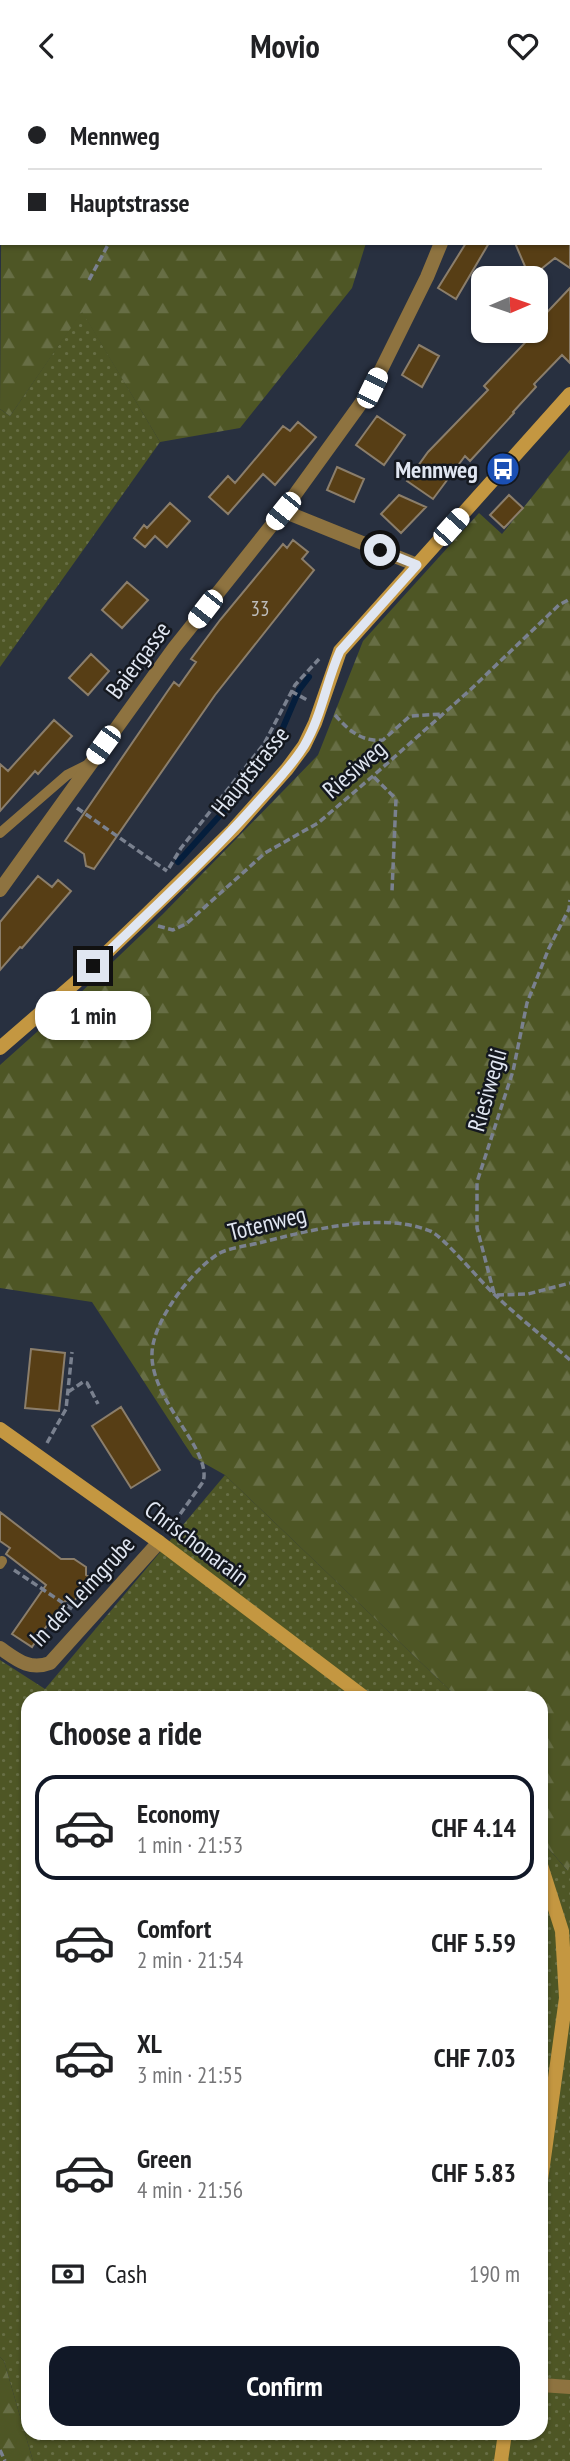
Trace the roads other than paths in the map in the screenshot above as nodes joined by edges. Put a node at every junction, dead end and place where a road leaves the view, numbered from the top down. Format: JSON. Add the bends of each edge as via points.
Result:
{"nodes":[{"id":1,"x":440,"y":245,"type":"edge"},
{"id":2,"x":570,"y":394,"type":"edge"},
{"id":3,"x":283,"y":511,"type":"junction"},
{"id":4,"x":417,"y":565,"type":"junction"},
{"id":5,"x":89,"y":764,"type":"junction"},
{"id":6,"x":0,"y":833,"type":"edge"},
{"id":7,"x":0,"y":890,"type":"edge"},
{"id":8,"x":0,"y":1048,"type":"edge"},
{"id":9,"x":0,"y":1429,"type":"edge"},
{"id":10,"x":159,"y":1542,"type":"junction"},
{"id":11,"x":0,"y":1648,"type":"edge"},
{"id":12,"x":356,"y":1691,"type":"edge"},
{"id":13,"x":548,"y":1887,"type":"edge"},
{"id":14,"x":548,"y":2129,"type":"edge"},
{"id":15,"x":548,"y":2385,"type":"edge"},
{"id":16,"x":570,"y":2387,"type":"edge"},
{"id":17,"x":504,"y":2440,"type":"edge"},
{"id":18,"x":501,"y":2461,"type":"edge"}],
"edges":[{"from":1,"to":3,"type":"street","name":"Baiergasse","via":[[372,388]]},
{"from":2,"to":4,"type":"street","name":"Hauptstrasse"},
{"from":3,"to":4,"type":"street"},
{"from":3,"to":5,"type":"street","name":"Baiergasse"},
{"from":4,"to":8,"type":"street","name":"Hauptstrasse","via":[[340,651],[323,705],[288,769],[145,916]]},
{"from":5,"to":6,"type":"lane","via":[[67,775]]},
{"from":5,"to":7,"type":"street","name":"Baiergasse"},
{"from":9,"to":10,"type":"street","name":"Chrischonarain"},
{"from":10,"to":11,"type":"street","name":"In der Leimgrube","via":[[50,1663],[24,1664]]},
{"from":10,"to":12,"type":"street","name":"Chrischonarain"},
{"from":13,"to":14,"type":"street","via":[[562,1931],[566,1998]]},
{"from":15,"to":16,"type":"street"},
{"from":17,"to":18,"type":"street"}]}
